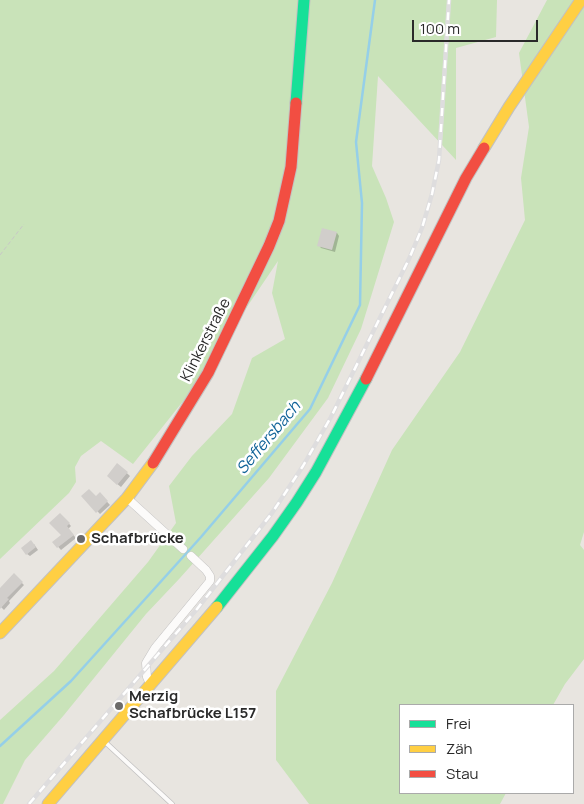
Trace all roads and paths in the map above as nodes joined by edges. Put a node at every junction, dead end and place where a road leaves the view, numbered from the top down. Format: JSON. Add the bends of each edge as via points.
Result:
{"nodes":[{"id":1,"x":304,"y":0,"type":"edge"},
{"id":2,"x":581,"y":0,"type":"edge"},
{"id":3,"x":24,"y":224,"type":"dead end"},
{"id":4,"x":0,"y":255,"type":"edge"},
{"id":5,"x":127,"y":498,"type":"junction"},
{"id":6,"x":183,"y":549,"type":"dead end"},
{"id":7,"x":191,"y":556,"type":"dead end"},
{"id":8,"x":0,"y":633,"type":"edge"},
{"id":9,"x":150,"y":684,"type":"junction"},
{"id":10,"x":103,"y":740,"type":"junction"},
{"id":11,"x":48,"y":804,"type":"edge"},
{"id":12,"x":172,"y":804,"type":"edge"}],
"edges":[{"from":1,"to":5,"type":"main road","name":"Klinkerstraße","via":[[291,167],[279,221],[208,373],[156,459]]},
{"from":2,"to":9,"type":"main road","via":[[466,178],[350,410],[302,494],[251,565]]},
{"from":3,"to":4,"type":"path"},
{"from":5,"to":6,"type":"street"},
{"from":5,"to":8,"type":"main road","name":"Klinkerstraße"},
{"from":7,"to":9,"type":"street","via":[[206,570],[210,581],[146,663]]},
{"from":9,"to":10,"type":"main road"},
{"from":10,"to":11,"type":"main road"},
{"from":10,"to":12,"type":"lane"}]}
